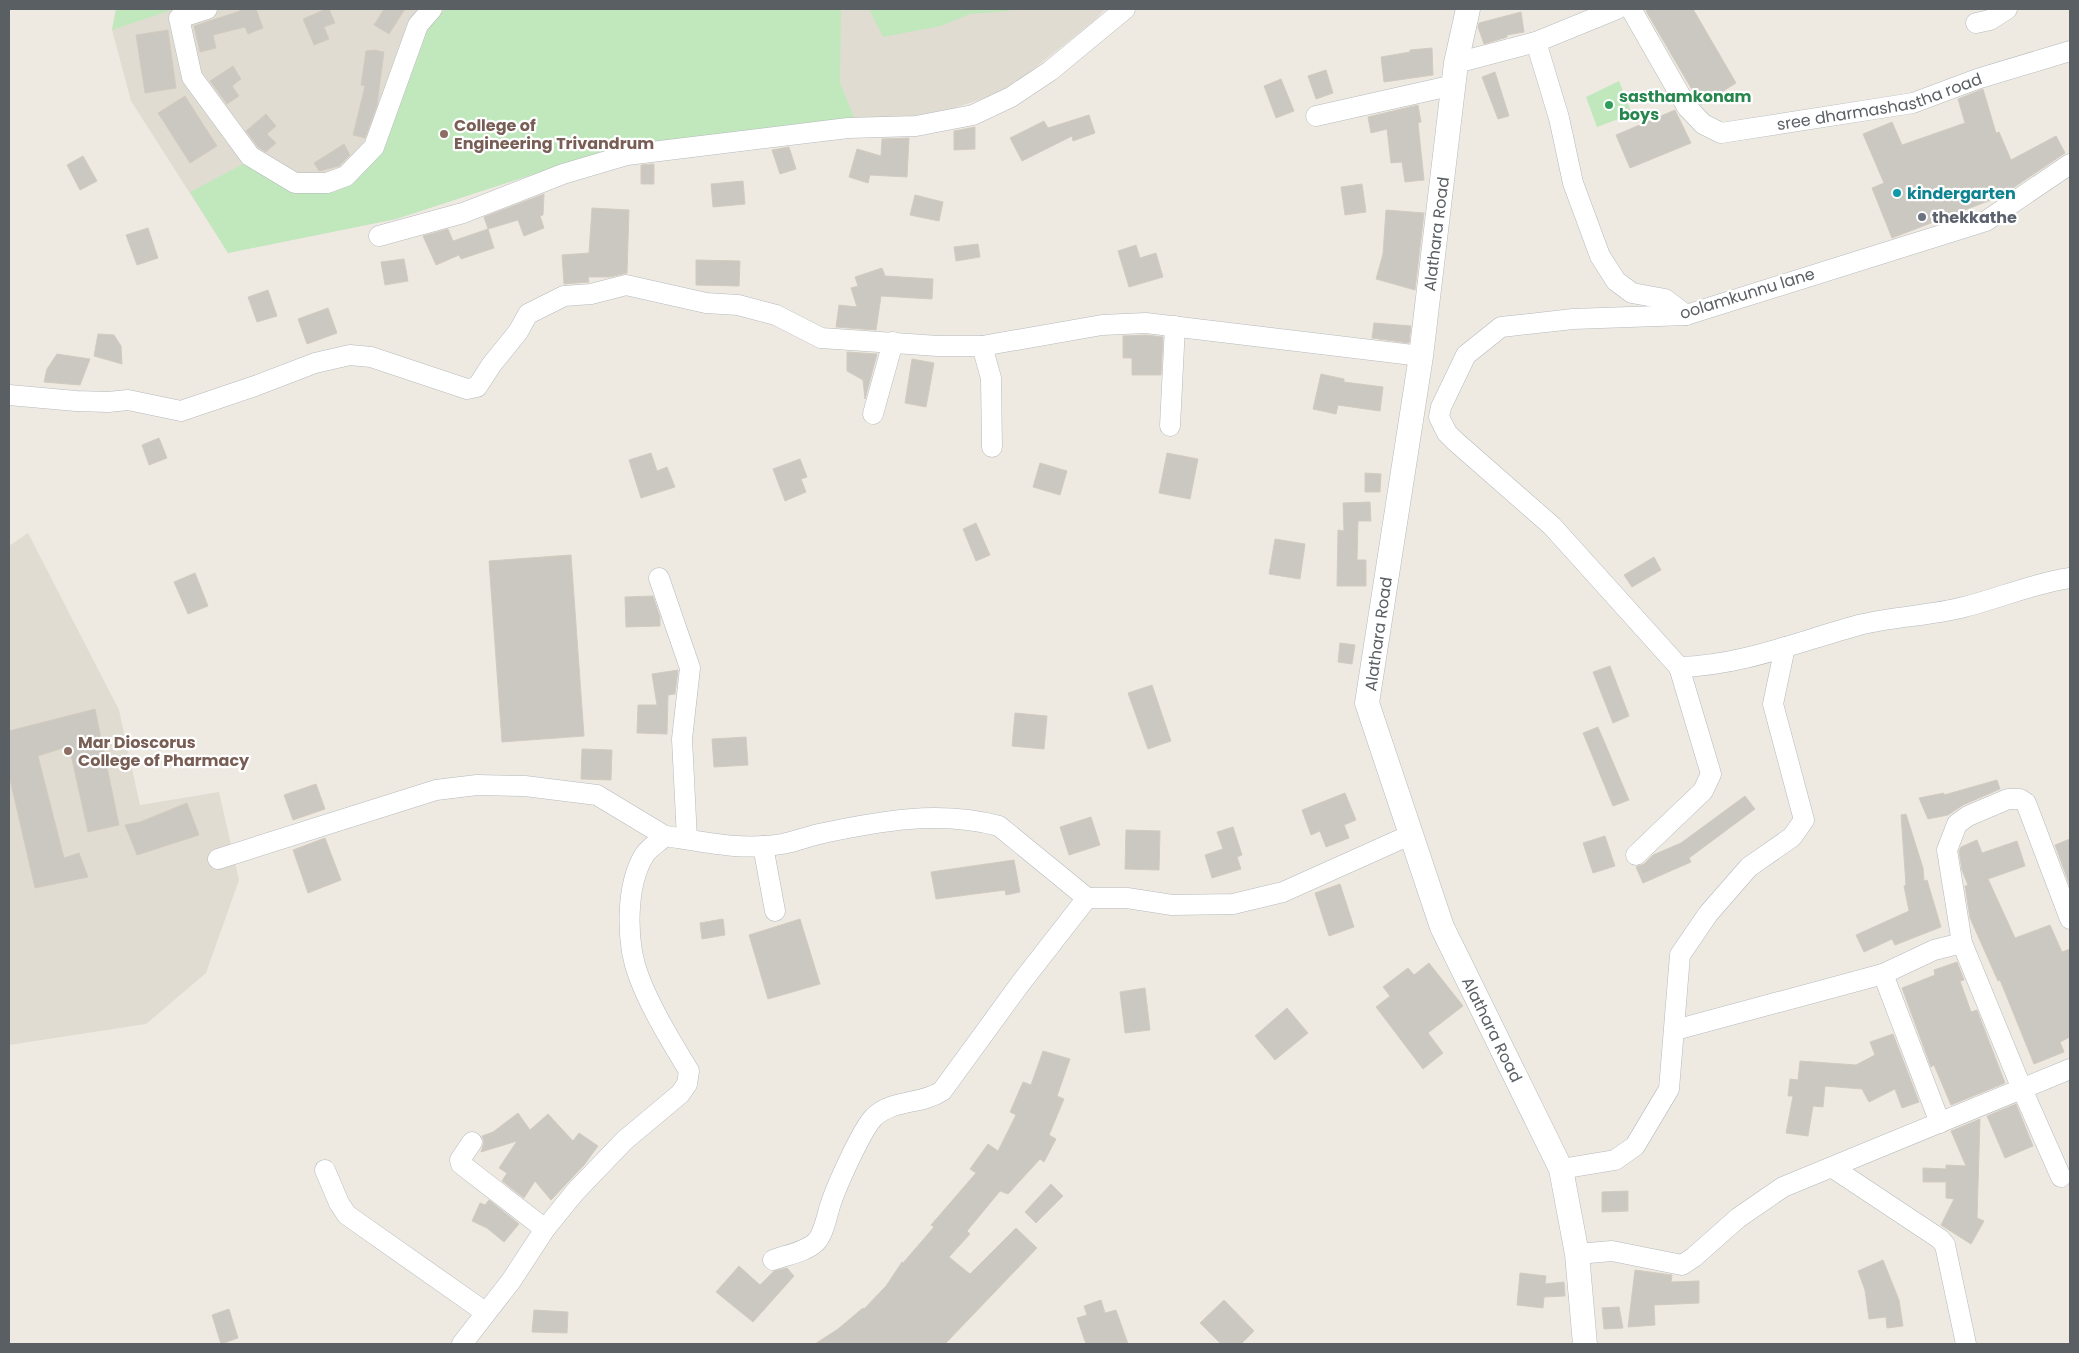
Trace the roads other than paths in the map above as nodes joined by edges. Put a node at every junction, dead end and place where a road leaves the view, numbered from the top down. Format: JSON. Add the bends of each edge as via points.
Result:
{"nodes":[{"id":1,"x":207,"y":9,"type":"edge"},
{"id":2,"x":432,"y":9,"type":"edge"},
{"id":3,"x":1126,"y":9,"type":"edge"},
{"id":4,"x":1468,"y":9,"type":"edge"},
{"id":5,"x":1617,"y":9,"type":"edge"},
{"id":6,"x":1631,"y":9,"type":"edge"},
{"id":7,"x":2007,"y":9,"type":"edge"},
{"id":8,"x":1976,"y":23,"type":"dead end"},
{"id":9,"x":1536,"y":42,"type":"junction"},
{"id":10,"x":2070,"y":52,"type":"edge"},
{"id":11,"x":1455,"y":74,"type":"junction"},
{"id":12,"x":1316,"y":116,"type":"dead end"},
{"id":13,"x":2070,"y":164,"type":"edge"},
{"id":14,"x":379,"y":236,"type":"dead end"},
{"id":15,"x":1686,"y":314,"type":"junction"},
{"id":16,"x":1175,"y":326,"type":"junction"},
{"id":17,"x":893,"y":342,"type":"junction"},
{"id":18,"x":982,"y":346,"type":"junction"},
{"id":19,"x":1421,"y":356,"type":"junction"},
{"id":20,"x":9,"y":395,"type":"edge"},
{"id":21,"x":873,"y":414,"type":"dead end"},
{"id":22,"x":1170,"y":426,"type":"dead end"},
{"id":23,"x":992,"y":446,"type":"dead end"},
{"id":24,"x":659,"y":578,"type":"dead end"},
{"id":25,"x":2070,"y":578,"type":"edge"},
{"id":26,"x":1785,"y":647,"type":"junction"},
{"id":27,"x":1679,"y":667,"type":"junction"},
{"id":28,"x":1410,"y":835,"type":"junction"},
{"id":29,"x":665,"y":836,"type":"junction"},
{"id":30,"x":687,"y":839,"type":"junction"},
{"id":31,"x":763,"y":846,"type":"junction"},
{"id":32,"x":1636,"y":855,"type":"dead end"},
{"id":33,"x":218,"y":859,"type":"dead end"},
{"id":34,"x":1087,"y":898,"type":"junction"},
{"id":35,"x":775,"y":911,"type":"dead end"},
{"id":36,"x":2070,"y":919,"type":"edge"},
{"id":37,"x":1962,"y":943,"type":"junction"},
{"id":38,"x":1883,"y":974,"type":"junction"},
{"id":39,"x":1675,"y":1030,"type":"junction"},
{"id":40,"x":2070,"y":1069,"type":"edge"},
{"id":41,"x":2022,"y":1089,"type":"junction"},
{"id":42,"x":1940,"y":1123,"type":"junction"},
{"id":43,"x":472,"y":1142,"type":"dead end"},
{"id":44,"x":1833,"y":1168,"type":"junction"},
{"id":45,"x":1561,"y":1169,"type":"junction"},
{"id":46,"x":325,"y":1170,"type":"dead end"},
{"id":47,"x":2062,"y":1177,"type":"dead end"},
{"id":48,"x":545,"y":1229,"type":"junction"},
{"id":49,"x":1577,"y":1254,"type":"junction"},
{"id":50,"x":774,"y":1260,"type":"dead end"},
{"id":51,"x":485,"y":1312,"type":"junction"},
{"id":52,"x":462,"y":1344,"type":"edge"},
{"id":53,"x":1585,"y":1344,"type":"edge"},
{"id":54,"x":1966,"y":1344,"type":"edge"}],
"edges":[{"from":1,"to":2,"type":"street","via":[[179,18],[192,77],[250,156],[295,182],[327,183],[346,176],[374,147],[418,25]]},
{"from":3,"to":14,"type":"street","via":[[1050,71],[1011,97],[973,115],[916,126],[848,128],[627,155],[563,174],[462,213]]},
{"from":4,"to":11,"type":"street","name":"Alathara Road"},
{"from":5,"to":9,"type":"street"},
{"from":6,"to":10,"type":"street","name":"sree dharmashastha road","via":[[1686,107],[1703,124],[1721,133],[1914,103],[1977,79]]},
{"from":7,"to":8,"type":"street","via":[[1990,20]]},
{"from":9,"to":11,"type":"street"},
{"from":9,"to":15,"type":"street","via":[[1559,118],[1573,184],[1600,256],[1616,281],[1632,293],[1666,299]]},
{"from":11,"to":12,"type":"street"},
{"from":11,"to":19,"type":"street","name":"Alathara Road"},
{"from":13,"to":15,"type":"street","name":"oolamkunnu lane","via":[[1986,221]]},
{"from":15,"to":27,"type":"street","name":"oolamkunnu lane","via":[[1573,319],[1501,327],[1466,356],[1441,407],[1440,417],[1447,433],[1552,526]]},
{"from":16,"to":18,"type":"street","via":[[1146,323],[1102,325]]},
{"from":16,"to":19,"type":"street"},
{"from":16,"to":22,"type":"street"},
{"from":17,"to":18,"type":"street"},
{"from":17,"to":20,"type":"street","via":[[821,338],[776,315],[738,305],[706,303],[626,286],[564,296],[528,314],[477,387],[467,389],[371,357],[350,355],[315,363],[181,410],[128,400],[76,401]]},
{"from":17,"to":21,"type":"street"},
{"from":18,"to":23,"type":"street","via":[[991,378]]},
{"from":19,"to":28,"type":"street","name":"Alathara Road","via":[[1367,703]]},
{"from":24,"to":30,"type":"street","via":[[690,668],[682,739]]},
{"from":25,"to":26,"type":"street","via":[[1962,608],[1861,625]]},
{"from":26,"to":27,"type":"street","via":[[1706,667]]},
{"from":26,"to":39,"type":"street","via":[[1773,704],[1804,820],[1792,837],[1749,867],[1708,914],[1680,955]]},
{"from":27,"to":32,"type":"street","via":[[1711,774],[1703,791]]},
{"from":28,"to":34,"type":"street","via":[[1283,892],[1233,904],[1172,905],[1128,898]]},
{"from":28,"to":45,"type":"street","name":"Alathara Road","via":[[1442,927]]},
{"from":29,"to":30,"type":"street"},
{"from":29,"to":33,"type":"street","via":[[597,795],[525,786],[477,785],[436,790]]},
{"from":29,"to":48,"type":"street","via":[[646,854],[636,874],[630,902],[630,933],[638,976],[688,1071],[687,1084],[680,1094],[625,1140]]},
{"from":30,"to":31,"type":"street","via":[[739,847]]},
{"from":31,"to":34,"type":"street","via":[[896,819],[947,817],[983,822],[1000,826]]},
{"from":31,"to":35,"type":"street"},
{"from":34,"to":50,"type":"street","via":[[942,1091],[925,1100],[904,1102],[885,1109],[869,1124],[832,1199],[817,1242]]},
{"from":36,"to":37,"type":"street","via":[[2026,803],[2020,799],[2008,800],[1968,816],[1957,824],[1949,839],[1947,850]]},
{"from":37,"to":38,"type":"street","via":[[1934,950]]},
{"from":37,"to":41,"type":"street"},
{"from":38,"to":39,"type":"street"},
{"from":38,"to":42,"type":"street"},
{"from":39,"to":45,"type":"street","via":[[1669,1089],[1635,1146],[1616,1160]]},
{"from":40,"to":41,"type":"street"},
{"from":41,"to":42,"type":"street"},
{"from":41,"to":47,"type":"street"},
{"from":42,"to":44,"type":"street"},
{"from":43,"to":48,"type":"street","via":[[460,1160],[461,1164]]},
{"from":44,"to":49,"type":"street","via":[[1783,1187],[1738,1218],[1682,1264],[1612,1251]]},
{"from":44,"to":54,"type":"street","via":[[1945,1245]]},
{"from":45,"to":49,"type":"street","name":"Alathara Road"},
{"from":46,"to":51,"type":"street","via":[[347,1215]]},
{"from":48,"to":51,"type":"street","via":[[511,1281]]},
{"from":49,"to":53,"type":"street","name":"Alathara Road"},
{"from":51,"to":52,"type":"street"}]}
